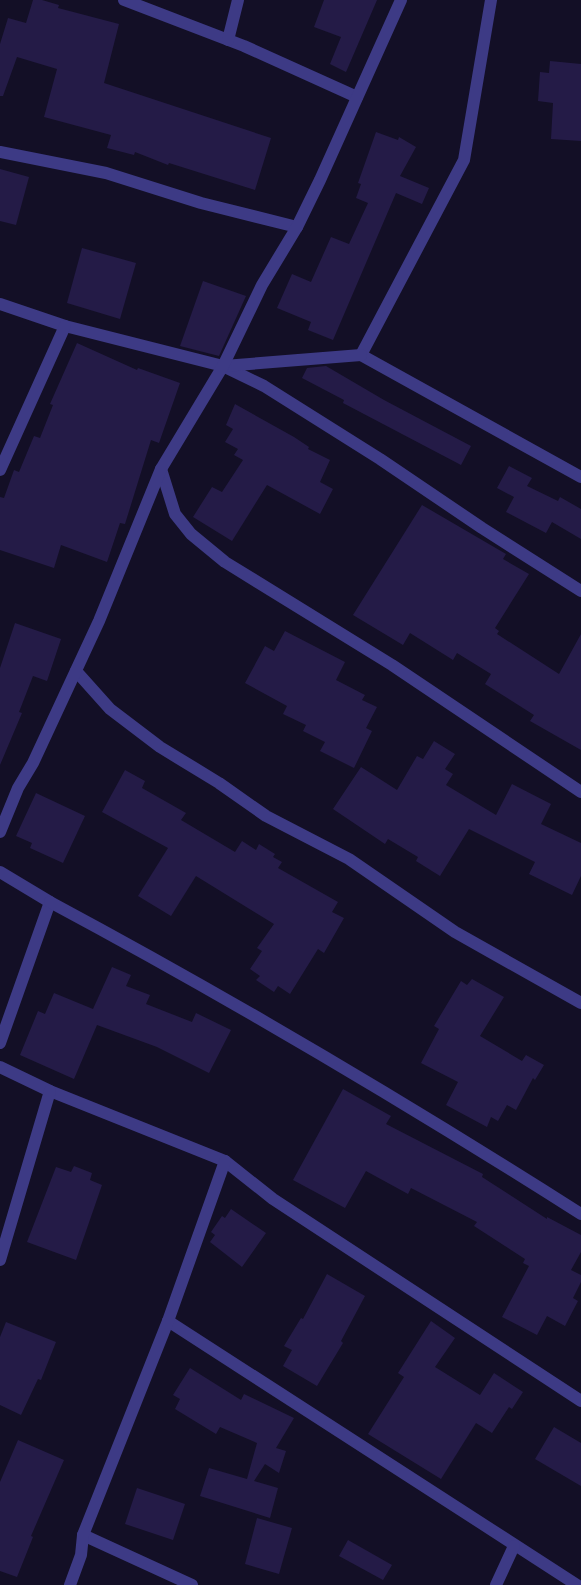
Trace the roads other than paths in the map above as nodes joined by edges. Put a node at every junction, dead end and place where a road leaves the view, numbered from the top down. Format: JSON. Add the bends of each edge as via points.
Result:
{"nodes":[{"id":1,"x":124,"y":0,"type":"edge"},
{"id":2,"x":238,"y":0,"type":"edge"},
{"id":3,"x":401,"y":0,"type":"edge"},
{"id":4,"x":491,"y":0,"type":"edge"},
{"id":5,"x":228,"y":40,"type":"junction"},
{"id":6,"x":357,"y":97,"type":"junction"},
{"id":7,"x":0,"y":152,"type":"edge"},
{"id":8,"x":297,"y":227,"type":"junction"},
{"id":9,"x":0,"y":304,"type":"edge"},
{"id":10,"x":65,"y":326,"type":"junction"},
{"id":11,"x":361,"y":355,"type":"junction"},
{"id":12,"x":223,"y":366,"type":"junction"},
{"id":13,"x":161,"y":469,"type":"junction"},
{"id":14,"x":0,"y":470,"type":"edge"},
{"id":15,"x":581,"y":477,"type":"edge"},
{"id":16,"x":581,"y":591,"type":"edge"},
{"id":17,"x":76,"y":671,"type":"junction"},
{"id":18,"x":581,"y":792,"type":"edge"},
{"id":19,"x":0,"y":832,"type":"edge"},
{"id":20,"x":0,"y":872,"type":"edge"},
{"id":21,"x":50,"y":902,"type":"junction"},
{"id":22,"x":581,"y":1003,"type":"edge"},
{"id":23,"x":0,"y":1043,"type":"edge"},
{"id":24,"x":0,"y":1067,"type":"edge"},
{"id":25,"x":50,"y":1091,"type":"junction"},
{"id":26,"x":225,"y":1161,"type":"junction"},
{"id":27,"x":581,"y":1214,"type":"edge"},
{"id":28,"x":0,"y":1260,"type":"edge"},
{"id":29,"x":168,"y":1321,"type":"junction"},
{"id":30,"x":581,"y":1401,"type":"edge"},
{"id":31,"x":83,"y":1535,"type":"junction"},
{"id":32,"x":514,"y":1546,"type":"junction"},
{"id":33,"x":70,"y":1585,"type":"edge"},
{"id":34,"x":192,"y":1585,"type":"edge"},
{"id":35,"x":496,"y":1585,"type":"edge"},
{"id":36,"x":577,"y":1585,"type":"edge"}],
"edges":[{"from":1,"to":5,"type":"street"},
{"from":2,"to":5,"type":"street"},
{"from":3,"to":6,"type":"street"},
{"from":4,"to":11,"type":"street","via":[[464,160]]},
{"from":5,"to":6,"type":"street"},
{"from":6,"to":8,"type":"street"},
{"from":7,"to":8,"type":"street","via":[[106,173]]},
{"from":8,"to":12,"type":"street","via":[[262,285]]},
{"from":9,"to":10,"type":"street"},
{"from":10,"to":12,"type":"street"},
{"from":10,"to":14,"type":"street"},
{"from":11,"to":12,"type":"street"},
{"from":11,"to":15,"type":"street"},
{"from":12,"to":13,"type":"street"},
{"from":12,"to":16,"type":"street","via":[[264,386]]},
{"from":13,"to":17,"type":"street"},
{"from":13,"to":18,"type":"street","via":[[175,514],[191,534],[225,562],[392,666]]},
{"from":17,"to":19,"type":"street","via":[[18,788]]},
{"from":17,"to":22,"type":"street","via":[[110,709],[160,747],[266,816],[349,859],[456,932]]},
{"from":20,"to":21,"type":"street"},
{"from":21,"to":23,"type":"street"},
{"from":21,"to":27,"type":"street","via":[[175,969]]},
{"from":24,"to":25,"type":"street"},
{"from":25,"to":26,"type":"street"},
{"from":25,"to":28,"type":"street"},
{"from":26,"to":29,"type":"street"},
{"from":26,"to":30,"type":"street","via":[[273,1199]]},
{"from":29,"to":31,"type":"street"},
{"from":29,"to":32,"type":"street"},
{"from":31,"to":33,"type":"street","via":[[81,1555]]},
{"from":31,"to":34,"type":"street"},
{"from":32,"to":35,"type":"street"},
{"from":32,"to":36,"type":"street"}]}
